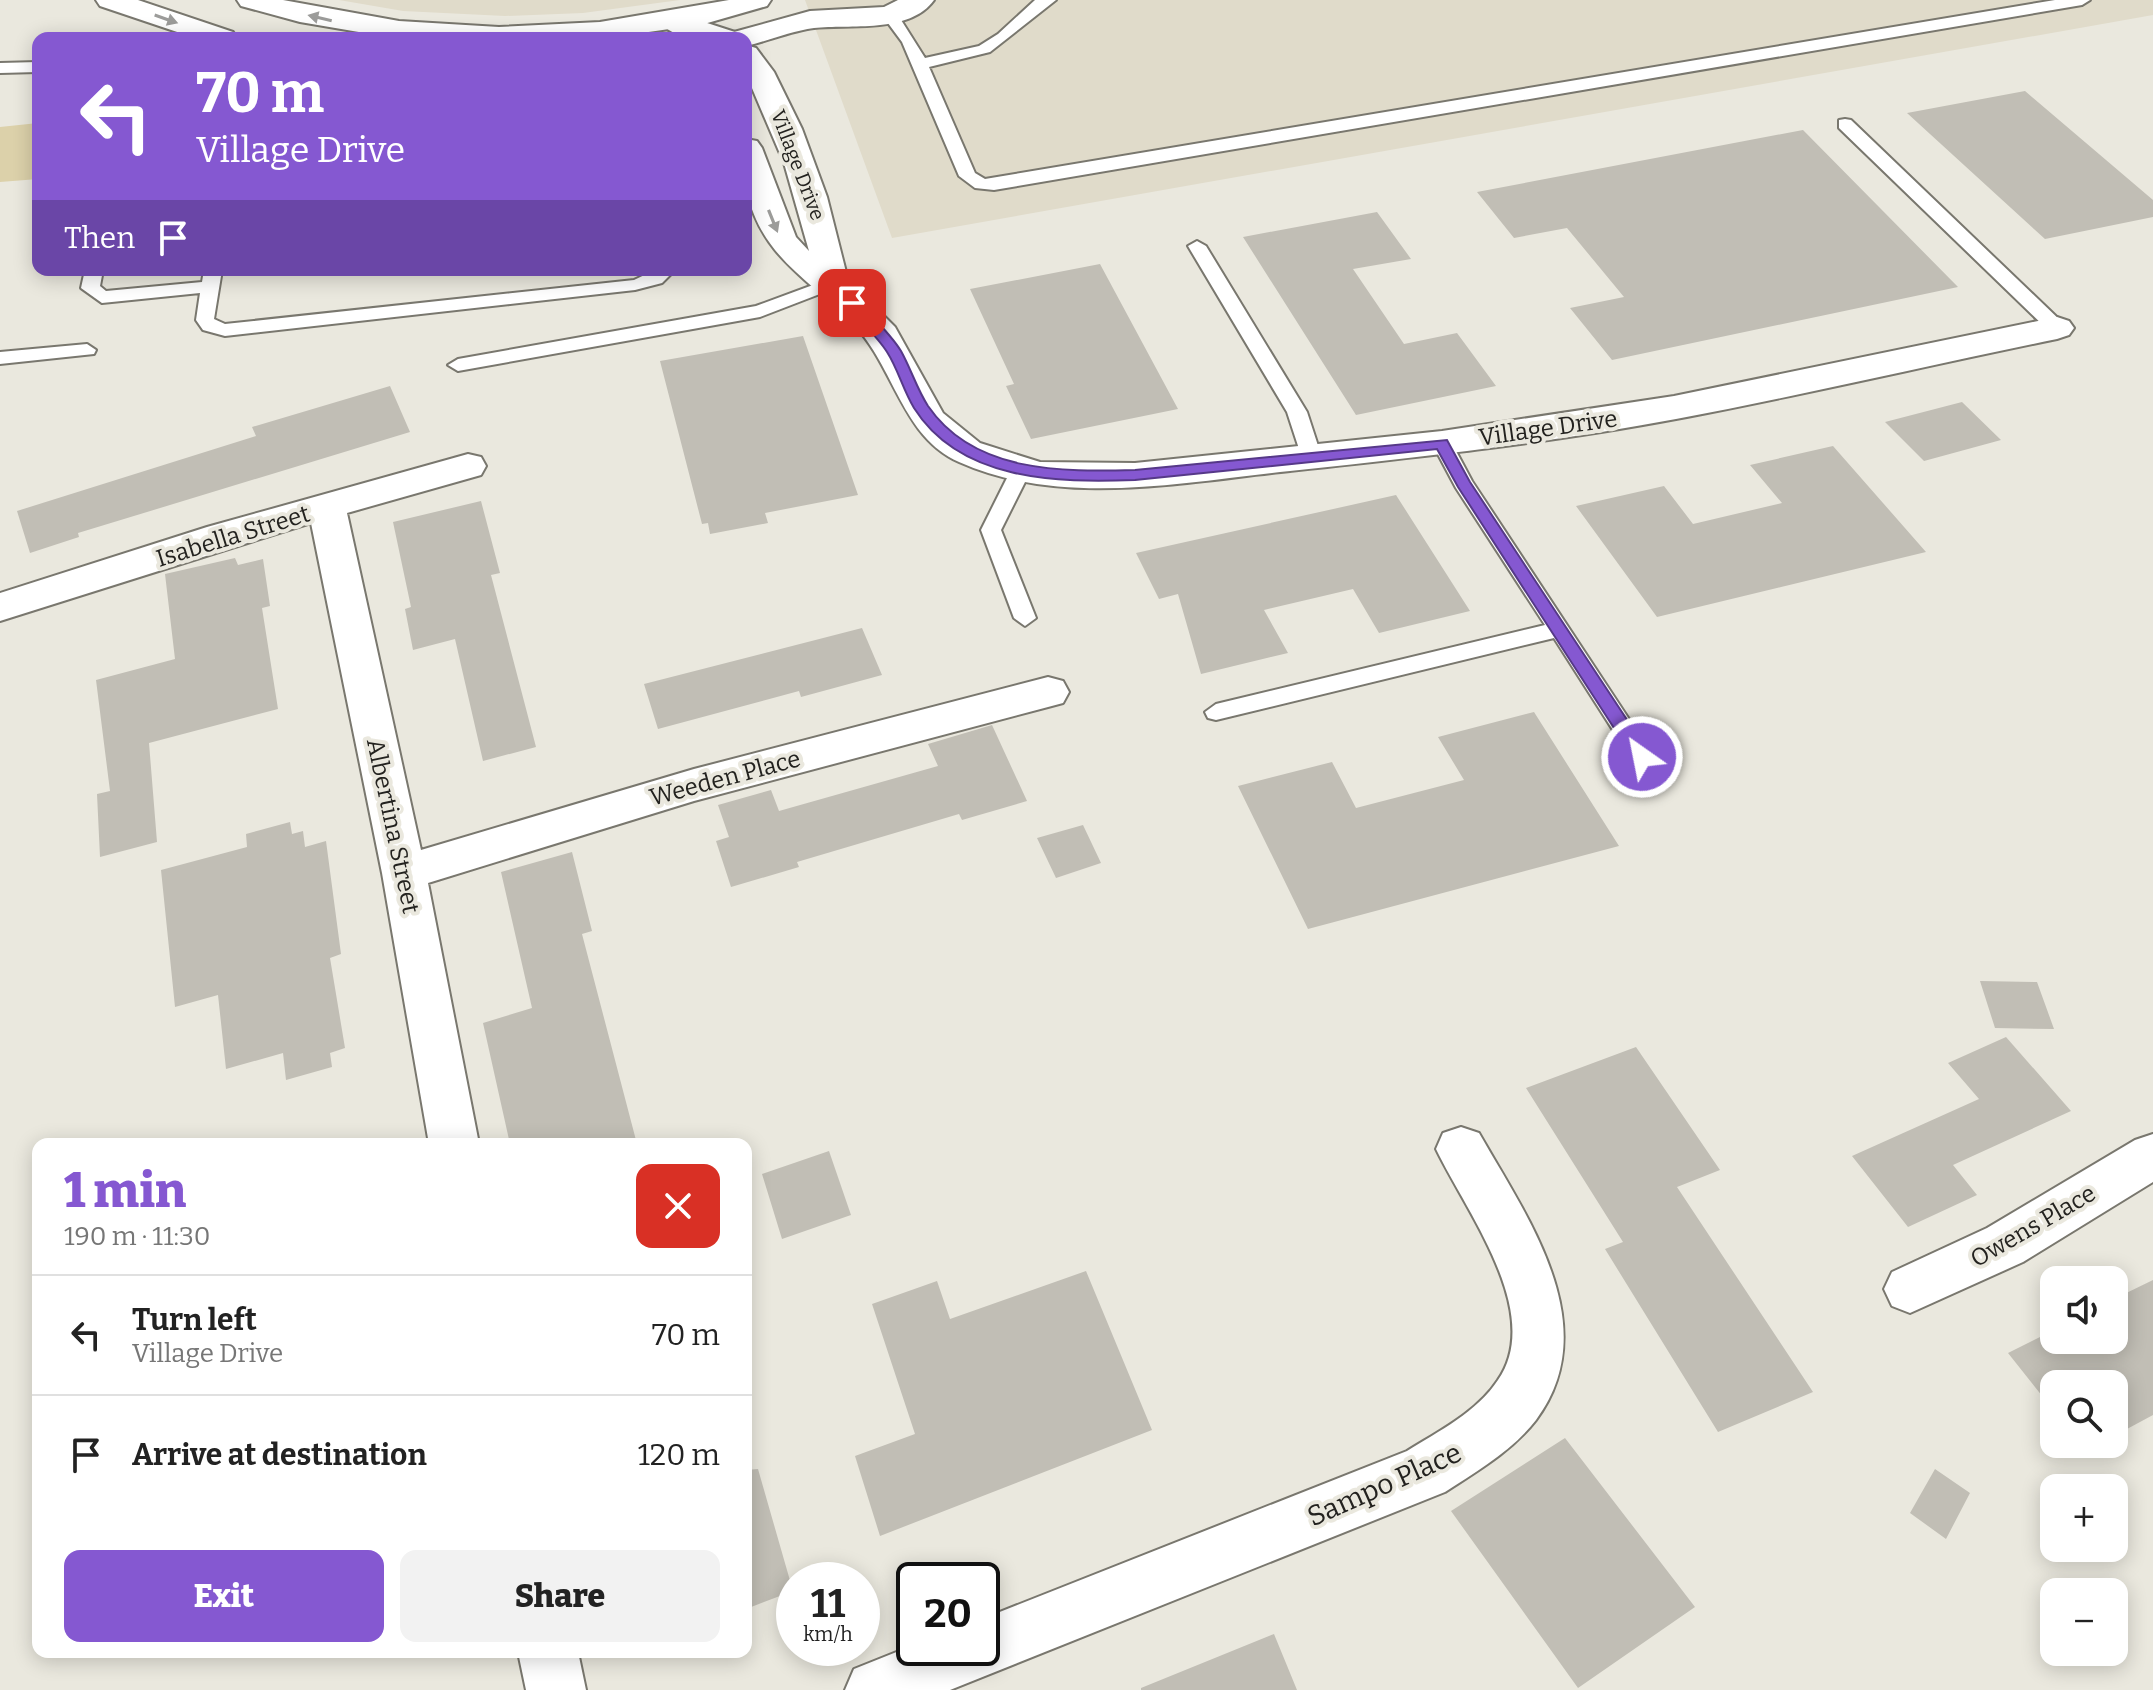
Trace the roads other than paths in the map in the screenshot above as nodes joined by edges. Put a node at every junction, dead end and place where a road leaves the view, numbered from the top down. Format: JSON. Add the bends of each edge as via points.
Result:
{"nodes":[{"id":1,"x":110,"y":0,"type":"edge"},
{"id":2,"x":251,"y":0,"type":"edge"},
{"id":3,"x":757,"y":0,"type":"edge"},
{"id":4,"x":799,"y":0,"type":"edge"},
{"id":5,"x":920,"y":0,"type":"edge"},
{"id":6,"x":1048,"y":0,"type":"edge"},
{"id":7,"x":2082,"y":0,"type":"edge"},
{"id":8,"x":890,"y":15,"type":"junction"},
{"id":9,"x":845,"y":19,"type":"junction"},
{"id":10,"x":673,"y":21,"type":"junction"},
{"id":11,"x":205,"y":32,"type":"edge"},
{"id":12,"x":412,"y":32,"type":"edge"},
{"id":13,"x":561,"y":32,"type":"edge"},
{"id":14,"x":707,"y":32,"type":"edge"},
{"id":15,"x":752,"y":35,"type":"edge"},
{"id":16,"x":752,"y":62,"type":"edge"},
{"id":17,"x":919,"y":64,"type":"junction"},
{"id":18,"x":32,"y":67,"type":"edge"},
{"id":19,"x":0,"y":68,"type":"edge"},
{"id":20,"x":1845,"y":124,"type":"dead end"},
{"id":21,"x":752,"y":164,"type":"edge"},
{"id":22,"x":1197,"y":246,"type":"dead end"},
{"id":23,"x":93,"y":276,"type":"edge"},
{"id":24,"x":659,"y":276,"type":"edge"},
{"id":25,"x":211,"y":278,"type":"edge"},
{"id":26,"x":832,"y":283,"type":"junction"},
{"id":27,"x":2057,"y":328,"type":"joint"},
{"id":28,"x":87,"y":350,"type":"dead end"},
{"id":29,"x":0,"y":358,"type":"edge"},
{"id":30,"x":458,"y":365,"type":"dead end"},
{"id":31,"x":1442,"y":443,"type":"junction"},
{"id":32,"x":1312,"y":458,"type":"junction"},
{"id":33,"x":468,"y":466,"type":"dead end"},
{"id":34,"x":1021,"y":470,"type":"junction"},
{"id":35,"x":327,"y":508,"type":"junction"},
{"id":36,"x":0,"y":607,"type":"edge"},
{"id":37,"x":1025,"y":618,"type":"dead end"},
{"id":38,"x":1559,"y":629,"type":"junction"},
{"id":39,"x":1048,"y":692,"type":"dead end"},
{"id":40,"x":1216,"y":712,"type":"dead end"},
{"id":41,"x":1642,"y":757,"type":"dead end"},
{"id":42,"x":404,"y":873,"type":"junction"},
{"id":43,"x":453,"y":1138,"type":"edge"},
{"id":44,"x":1461,"y":1149,"type":"dead end"},
{"id":45,"x":2153,"y":1156,"type":"edge"},
{"id":46,"x":1910,"y":1289,"type":"dead end"},
{"id":47,"x":1000,"y":1641,"type":"edge"},
{"id":48,"x":549,"y":1658,"type":"edge"},
{"id":49,"x":936,"y":1666,"type":"edge"},
{"id":50,"x":556,"y":1690,"type":"edge"},
{"id":51,"x":875,"y":1690,"type":"edge"}],
"edges":[{"from":1,"to":11,"type":"street","one_way":true},
{"from":12,"to":2,"type":"street","one_way":true,"via":[[322,19]]},
{"from":3,"to":10,"type":"street"},
{"from":4,"to":9,"type":"street","via":[[819,13]]},
{"from":5,"to":8,"type":"street"},
{"from":6,"to":17,"type":"lane","via":[[1031,8],[988,47]]},
{"from":7,"to":17,"type":"lane","via":[[994,185],[968,176]]},
{"from":8,"to":9,"type":"street"},
{"from":8,"to":17,"type":"lane","via":[[906,34]]},
{"from":9,"to":15,"type":"street","via":[[794,22]]},
{"from":10,"to":13,"type":"street","one_way":true},
{"from":10,"to":14,"type":"street"},
{"from":16,"to":26,"type":"street","name":"Village Drive","via":[[764,78],[820,221]]},
{"from":18,"to":19,"type":"lane"},
{"from":20,"to":27,"type":"lane"},
{"from":21,"to":26,"type":"street","name":"Village Drive","one_way":true,"via":[[781,240]]},
{"from":22,"to":32,"type":"lane","via":[[1297,412]]},
{"from":23,"to":25,"type":"lane","via":[[90,288],[102,297]]},
{"from":24,"to":25,"type":"lane","via":[[635,285],[225,330],[205,320]]},
{"from":26,"to":30,"type":"lane","via":[[736,317]]},
{"from":26,"to":34,"type":"street","name":"Village Drive","via":[[883,335],[940,432],[967,452]]},
{"from":27,"to":31,"type":"street","name":"Village Drive","via":[[1658,411]]},
{"from":28,"to":29,"type":"lane"},
{"from":31,"to":32,"type":"street","name":"Village Drive"},
{"from":31,"to":38,"type":"lane"},
{"from":32,"to":34,"type":"street","name":"Village Drive","via":[[1122,476]]},
{"from":33,"to":35,"type":"street","name":"Isabella Street"},
{"from":34,"to":37,"type":"lane","via":[[991,530]]},
{"from":35,"to":36,"type":"street","name":"Isabella Street"},
{"from":35,"to":42,"type":"street","name":"Albertina Street"},
{"from":38,"to":40,"type":"lane"},
{"from":38,"to":41,"type":"lane"},
{"from":39,"to":42,"type":"street","name":"Weeden Place","via":[[694,785]]},
{"from":42,"to":43,"type":"street","name":"Albertina Street"},
{"from":44,"to":47,"type":"street","name":"Sampo Place","via":[[1525,1263],[1542,1318],[1530,1375],[1497,1425],[1425,1472]]},
{"from":45,"to":46,"type":"street","name":"Owens Place","via":[[2005,1245]]},
{"from":48,"to":50,"type":"street"},
{"from":49,"to":51,"type":"street","name":"Sampo Place"}]}
